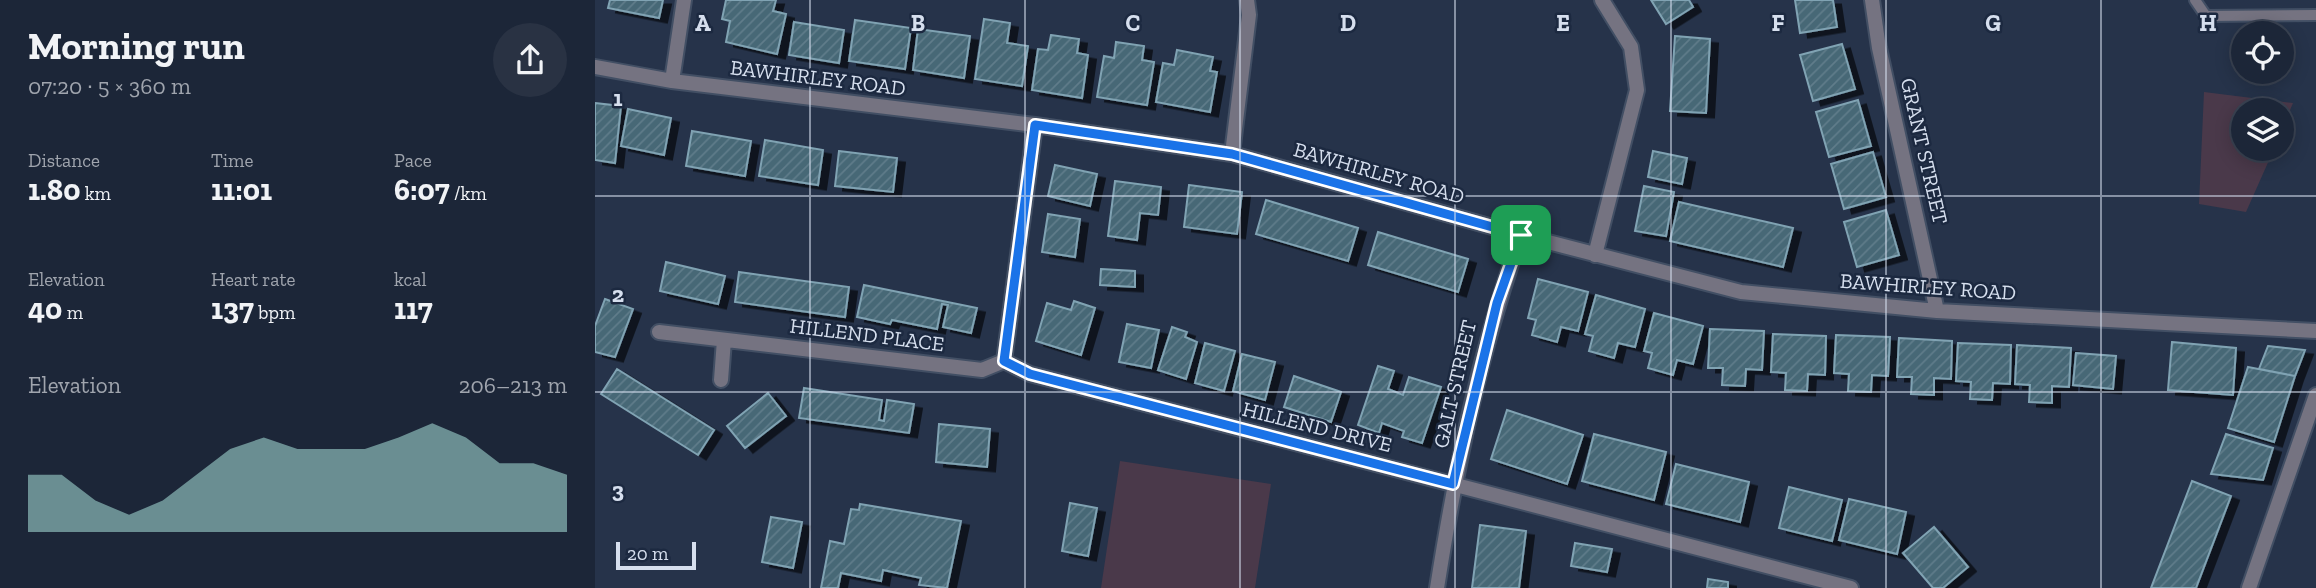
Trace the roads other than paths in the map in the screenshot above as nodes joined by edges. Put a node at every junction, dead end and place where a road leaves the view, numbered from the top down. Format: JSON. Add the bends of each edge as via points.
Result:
{"nodes":[{"id":1,"x":684,"y":0,"type":"edge"},
{"id":2,"x":1247,"y":0,"type":"edge"},
{"id":3,"x":1602,"y":0,"type":"edge"},
{"id":4,"x":1872,"y":0,"type":"edge"},
{"id":5,"x":2195,"y":0,"type":"edge"},
{"id":6,"x":2316,"y":15,"type":"edge"},
{"id":7,"x":595,"y":67,"type":"edge"},
{"id":8,"x":672,"y":81,"type":"junction"},
{"id":9,"x":1035,"y":125,"type":"junction"},
{"id":10,"x":1232,"y":154,"type":"junction"},
{"id":11,"x":1521,"y":235,"type":"junction"},
{"id":12,"x":1595,"y":255,"type":"junction"},
{"id":13,"x":1937,"y":311,"type":"junction"},
{"id":14,"x":2316,"y":331,"type":"edge"},
{"id":15,"x":659,"y":332,"type":"dead end"},
{"id":16,"x":724,"y":340,"type":"junction"},
{"id":17,"x":1004,"y":361,"type":"junction"},
{"id":18,"x":721,"y":380,"type":"dead end"},
{"id":19,"x":2316,"y":395,"type":"edge"},
{"id":20,"x":1453,"y":484,"type":"junction"},
{"id":21,"x":1437,"y":588,"type":"edge"},
{"id":22,"x":1851,"y":588,"type":"edge"},
{"id":23,"x":2249,"y":588,"type":"edge"}],
"edges":[{"from":1,"to":8,"type":"street"},
{"from":2,"to":10,"type":"street"},
{"from":3,"to":12,"type":"street","via":[[1631,47],[1637,90]]},
{"from":4,"to":13,"type":"street","name":"GRANT STREET"},
{"from":5,"to":6,"type":"lane","via":[[2206,16]]},
{"from":7,"to":8,"type":"street","name":"BAWHIRLEY ROAD"},
{"from":8,"to":9,"type":"street","name":"BAWHIRLEY ROAD"},
{"from":9,"to":10,"type":"street","name":"BAWHIRLEY ROAD"},
{"from":9,"to":17,"type":"street"},
{"from":10,"to":11,"type":"street","name":"BAWHIRLEY ROAD"},
{"from":11,"to":12,"type":"street","name":"BAWHIRLEY ROAD"},
{"from":11,"to":20,"type":"street","name":"GALT STREET","via":[[1497,303]]},
{"from":12,"to":13,"type":"street","name":"BAWHIRLEY ROAD","via":[[1741,292]]},
{"from":13,"to":14,"type":"street","name":"BAWHIRLEY ROAD"},
{"from":15,"to":16,"type":"street","name":"HILLEND PLACE"},
{"from":16,"to":17,"type":"street","name":"HILLEND PLACE","via":[[982,370]]},
{"from":16,"to":18,"type":"street"},
{"from":17,"to":20,"type":"street","name":"HILLEND DRIVE","via":[[1030,374]]},
{"from":19,"to":23,"type":"street"},
{"from":20,"to":21,"type":"street","name":"GALT STREET"},
{"from":20,"to":22,"type":"street","name":"HILLEND DRIVE"}]}
